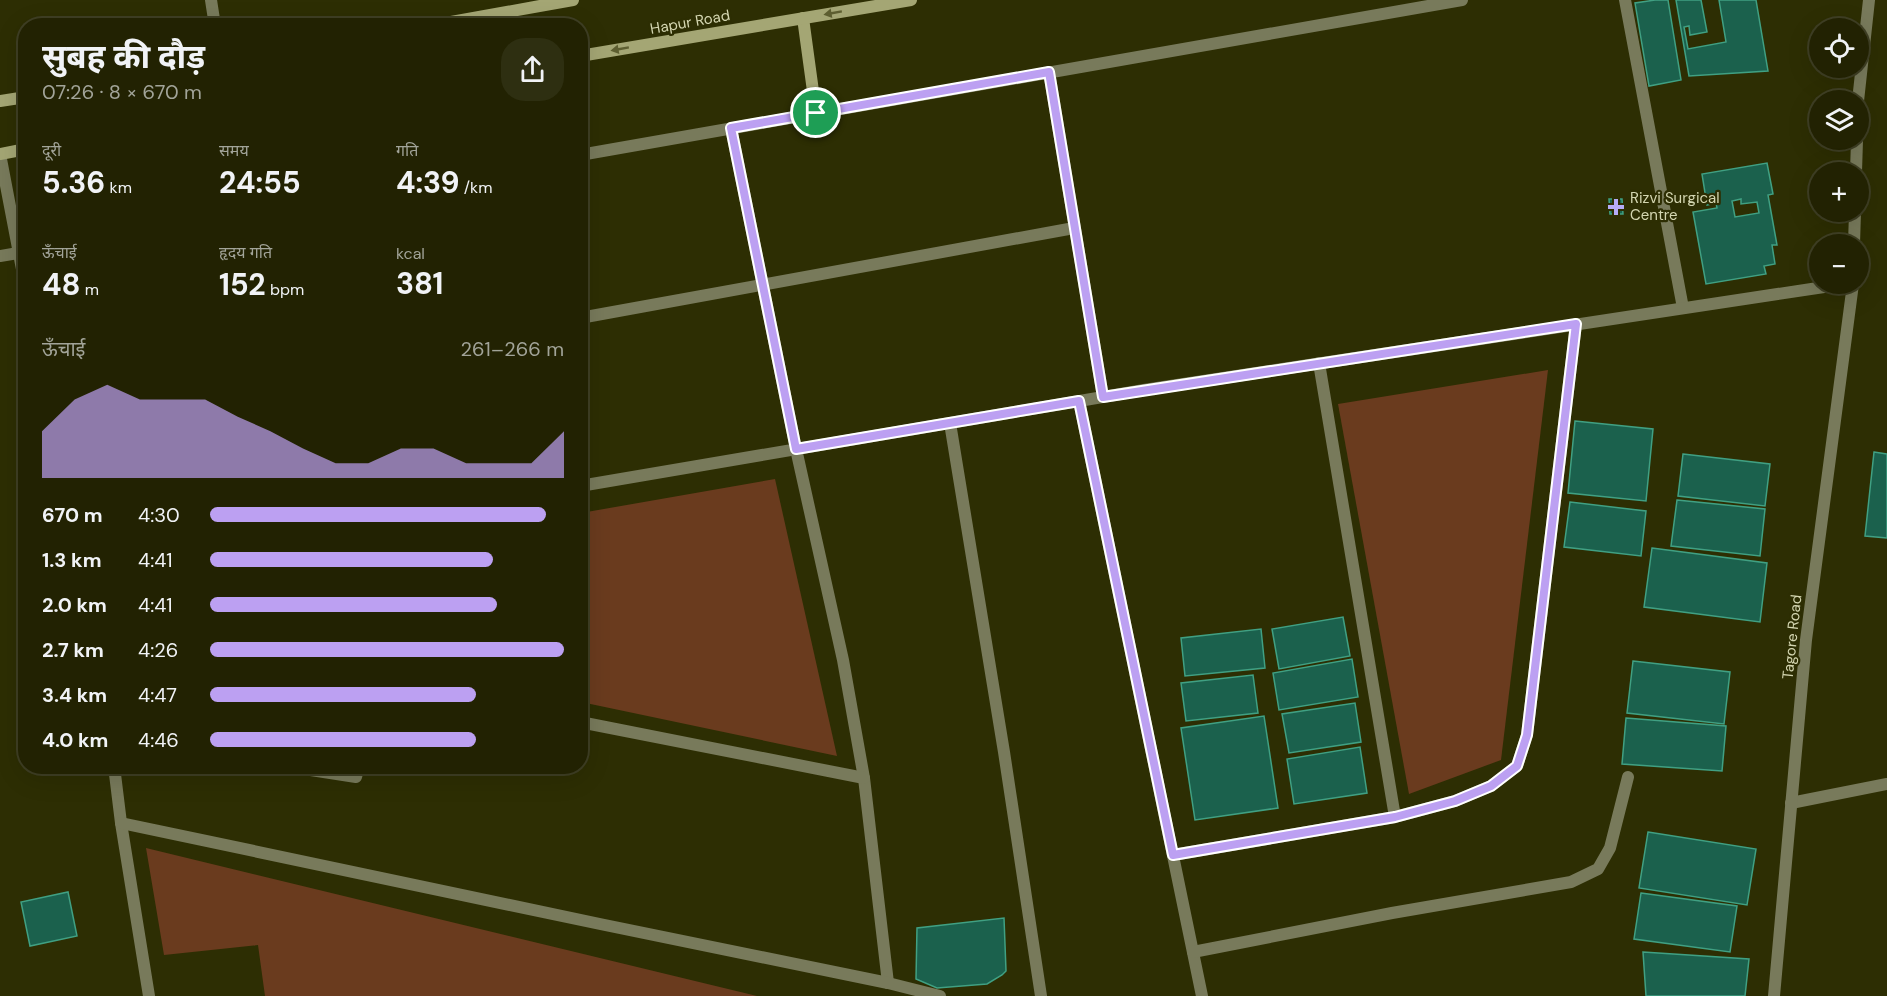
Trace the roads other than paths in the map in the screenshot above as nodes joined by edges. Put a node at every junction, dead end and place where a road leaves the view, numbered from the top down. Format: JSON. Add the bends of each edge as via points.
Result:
{"nodes":[{"id":1,"x":211,"y":0,"type":"edge"},
{"id":2,"x":573,"y":0,"type":"edge"},
{"id":3,"x":911,"y":0,"type":"edge"},
{"id":4,"x":1462,"y":0,"type":"edge"},
{"id":5,"x":1625,"y":0,"type":"edge"},
{"id":6,"x":1869,"y":0,"type":"edge"},
{"id":7,"x":214,"y":18,"type":"edge"},
{"id":8,"x":473,"y":18,"type":"edge"},
{"id":9,"x":803,"y":18,"type":"junction"},
{"id":10,"x":588,"y":55,"type":"edge"},
{"id":11,"x":1049,"y":72,"type":"junction"},
{"id":12,"x":1859,"y":90,"type":"edge"},
{"id":13,"x":18,"y":98,"type":"edge"},
{"id":14,"x":0,"y":101,"type":"edge"},
{"id":15,"x":816,"y":113,"type":"junction"},
{"id":16,"x":731,"y":128,"type":"junction"},
{"id":17,"x":18,"y":151,"type":"edge"},
{"id":18,"x":0,"y":154,"type":"edge"},
{"id":19,"x":588,"y":154,"type":"edge"},
{"id":20,"x":1074,"y":228,"type":"junction"},
{"id":21,"x":18,"y":234,"type":"edge"},
{"id":22,"x":18,"y":253,"type":"edge"},
{"id":23,"x":0,"y":256,"type":"edge"},
{"id":24,"x":763,"y":286,"type":"junction"},
{"id":25,"x":1809,"y":289,"type":"edge"},
{"id":26,"x":1852,"y":294,"type":"edge"},
{"id":27,"x":1683,"y":308,"type":"junction"},
{"id":28,"x":588,"y":317,"type":"edge"},
{"id":29,"x":1576,"y":324,"type":"junction"},
{"id":30,"x":1319,"y":363,"type":"junction"},
{"id":31,"x":1103,"y":397,"type":"junction"},
{"id":32,"x":1079,"y":401,"type":"junction"},
{"id":33,"x":950,"y":423,"type":"junction"},
{"id":34,"x":796,"y":449,"type":"junction"},
{"id":35,"x":588,"y":485,"type":"edge"},
{"id":36,"x":588,"y":724,"type":"edge"},
{"id":37,"x":115,"y":774,"type":"edge"},
{"id":38,"x":337,"y":774,"type":"edge"},
{"id":39,"x":357,"y":774,"type":"edge"},
{"id":40,"x":1628,"y":777,"type":"dead end"},
{"id":41,"x":864,"y":778,"type":"junction"},
{"id":42,"x":1887,"y":784,"type":"edge"},
{"id":43,"x":1791,"y":803,"type":"junction"},
{"id":44,"x":1395,"y":817,"type":"junction"},
{"id":45,"x":121,"y":823,"type":"junction"},
{"id":46,"x":1173,"y":855,"type":"junction"},
{"id":47,"x":1193,"y":952,"type":"junction"},
{"id":48,"x":888,"y":983,"type":"junction"},
{"id":49,"x":149,"y":996,"type":"edge"},
{"id":50,"x":940,"y":996,"type":"edge"},
{"id":51,"x":1041,"y":996,"type":"edge"},
{"id":52,"x":1202,"y":996,"type":"edge"},
{"id":53,"x":1774,"y":996,"type":"edge"}],
"edges":[{"from":1,"to":7,"type":"street"},
{"from":2,"to":8,"type":"main road"},
{"from":3,"to":9,"type":"main road","name":"Hapur Road","one_way":true},
{"from":4,"to":11,"type":"street"},
{"from":5,"to":27,"type":"street"},
{"from":6,"to":12,"type":"street"},
{"from":9,"to":10,"type":"main road","name":"Hapur Road","one_way":true},
{"from":9,"to":15,"type":"main road"},
{"from":11,"to":15,"type":"street"},
{"from":11,"to":20,"type":"street"},
{"from":13,"to":14,"type":"main road"},
{"from":15,"to":16,"type":"street"},
{"from":16,"to":19,"type":"street"},
{"from":16,"to":24,"type":"street"},
{"from":17,"to":18,"type":"main road"},
{"from":18,"to":21,"type":"street"},
{"from":20,"to":24,"type":"street"},
{"from":20,"to":31,"type":"street"},
{"from":22,"to":23,"type":"street"},
{"from":24,"to":28,"type":"street"},
{"from":24,"to":34,"type":"street"},
{"from":25,"to":27,"type":"street"},
{"from":26,"to":43,"type":"street","name":"Tagore Road","via":[[1806,640]]},
{"from":27,"to":29,"type":"street"},
{"from":29,"to":30,"type":"street"},
{"from":29,"to":44,"type":"street","via":[[1527,735],[1517,766],[1491,786],[1455,801]]},
{"from":30,"to":31,"type":"street"},
{"from":30,"to":44,"type":"street"},
{"from":31,"to":32,"type":"street"},
{"from":32,"to":33,"type":"street"},
{"from":32,"to":46,"type":"street"},
{"from":33,"to":34,"type":"street"},
{"from":33,"to":51,"type":"street"},
{"from":34,"to":35,"type":"street"},
{"from":34,"to":41,"type":"street","via":[[843,660]]},
{"from":36,"to":41,"type":"street"},
{"from":37,"to":45,"type":"street"},
{"from":38,"to":39,"type":"street"},
{"from":40,"to":47,"type":"street","via":[[1610,848],[1598,869],[1571,882]]},
{"from":41,"to":48,"type":"street"},
{"from":42,"to":43,"type":"street"},
{"from":43,"to":53,"type":"street","name":"Tagore Road"},
{"from":44,"to":46,"type":"street"},
{"from":45,"to":48,"type":"street"},
{"from":45,"to":49,"type":"street"},
{"from":46,"to":47,"type":"street"},
{"from":47,"to":52,"type":"street"},
{"from":48,"to":50,"type":"street"}]}
